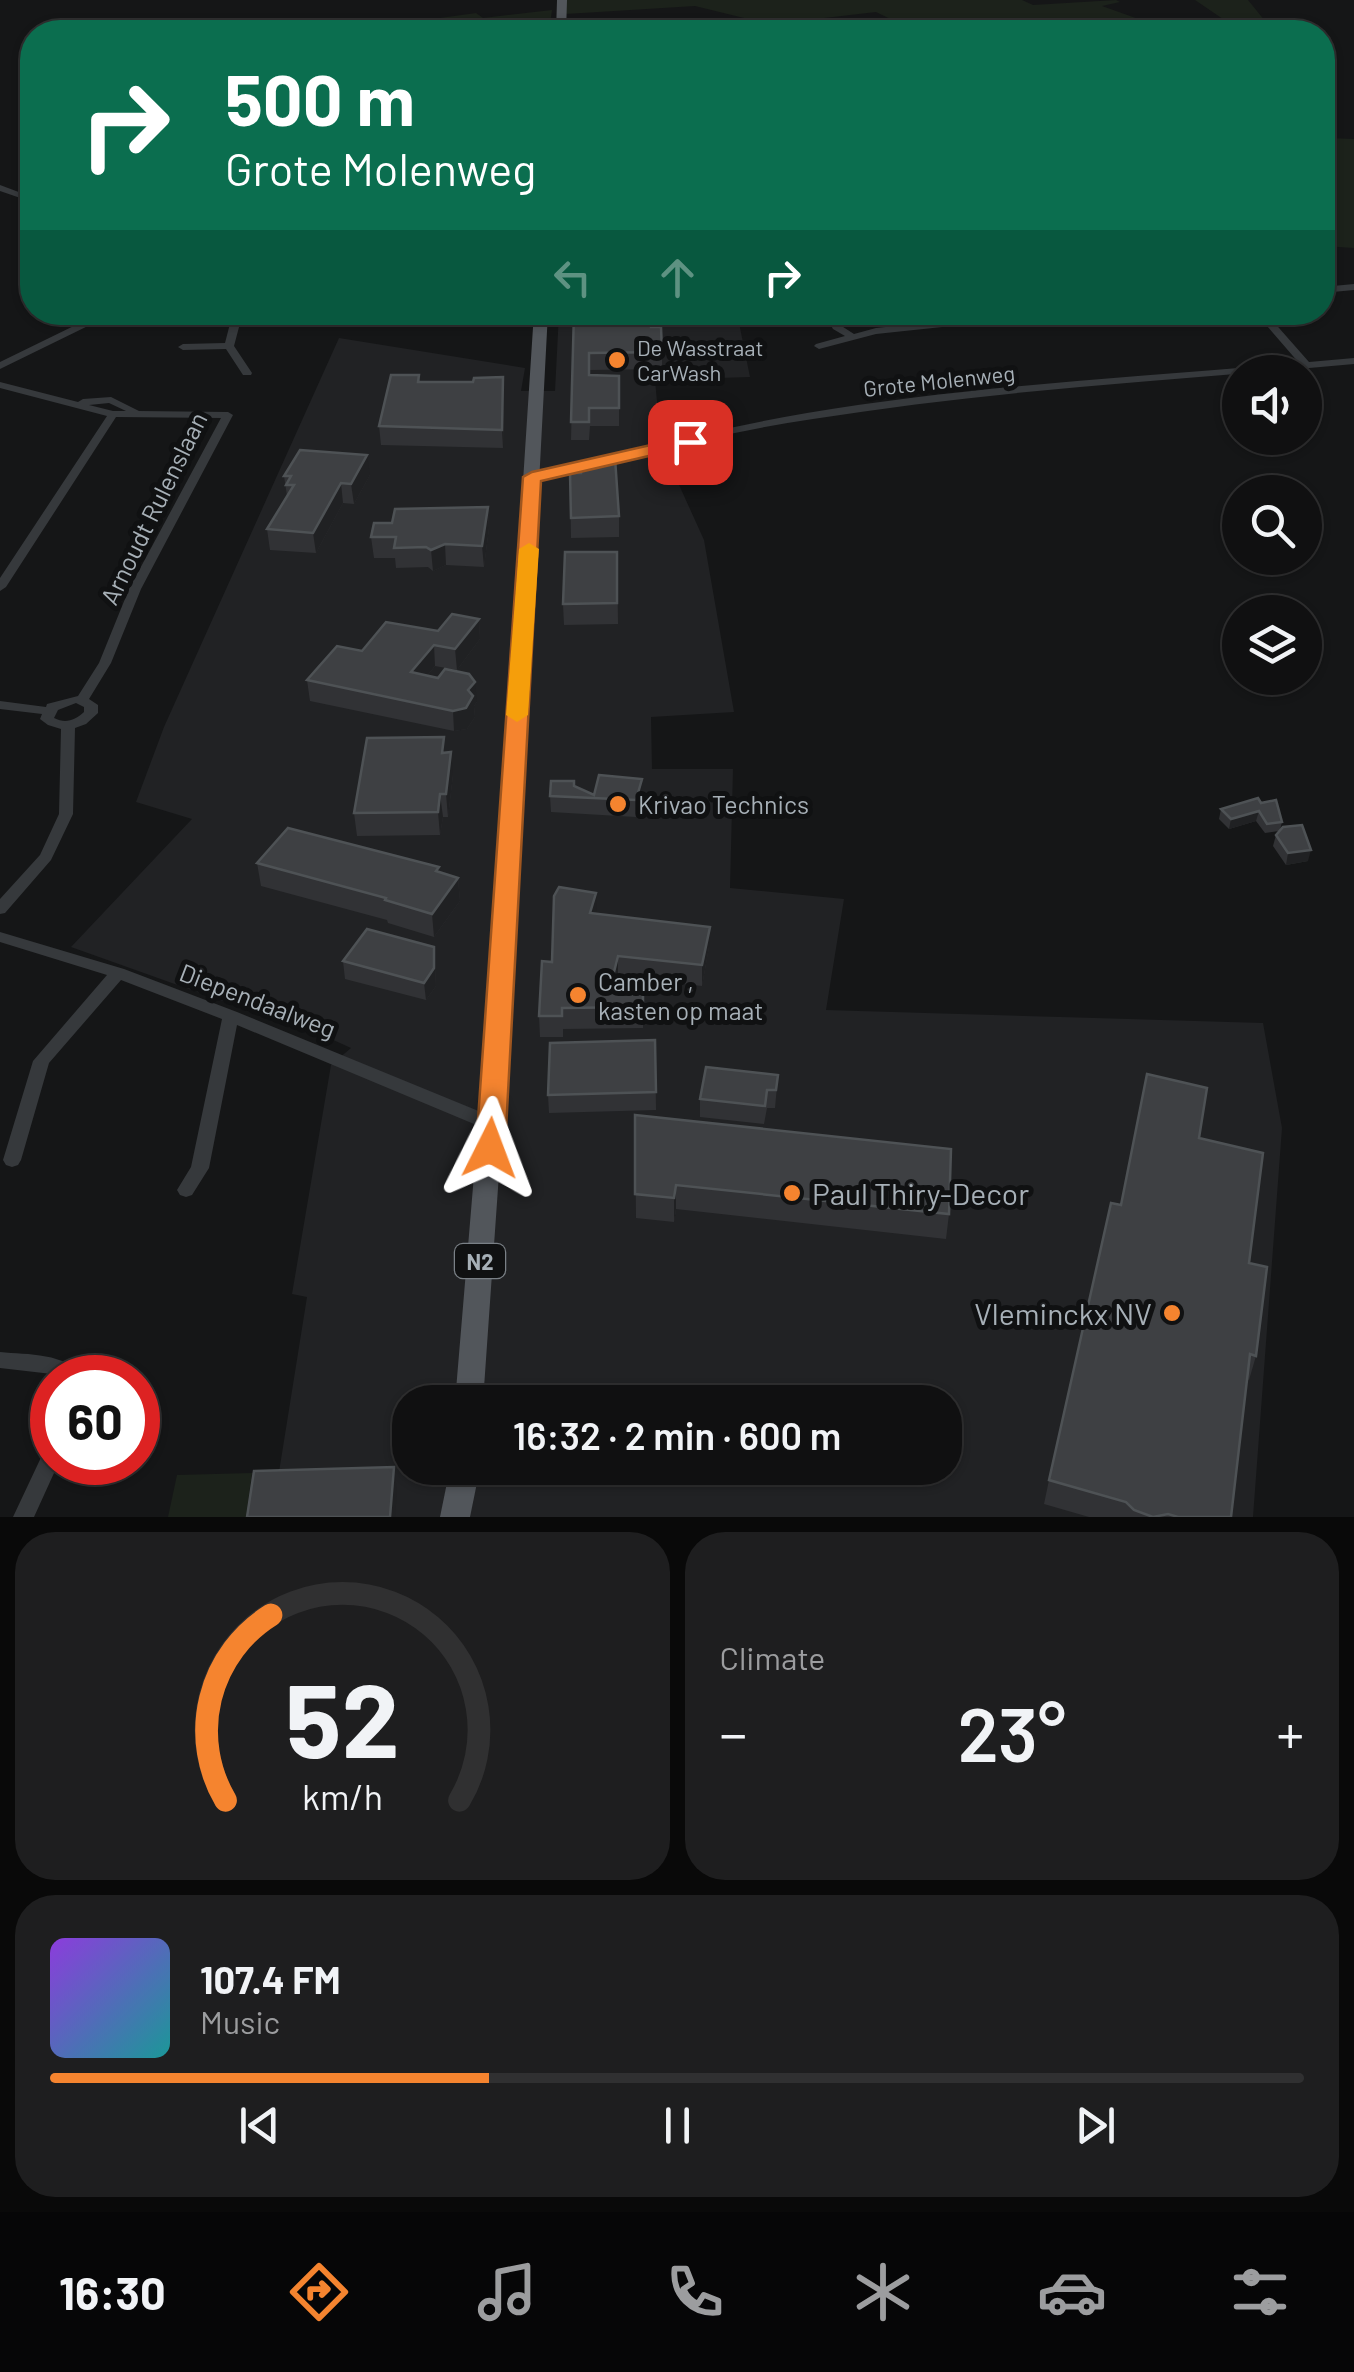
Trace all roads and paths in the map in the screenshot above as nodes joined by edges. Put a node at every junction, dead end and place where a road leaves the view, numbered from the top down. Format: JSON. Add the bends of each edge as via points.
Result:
{"nodes":[{"id":1,"x":83,"y":325,"type":"edge"},
{"id":2,"x":235,"y":325,"type":"edge"},
{"id":3,"x":540,"y":325,"type":"edge"},
{"id":4,"x":835,"y":325,"type":"edge"},
{"id":5,"x":929,"y":325,"type":"edge"},
{"id":6,"x":1271,"y":325,"type":"edge"},
{"id":7,"x":850,"y":336,"type":"junction"},
{"id":8,"x":229,"y":346,"type":"junction"},
{"id":9,"x":819,"y":346,"type":"dead end"},
{"id":10,"x":183,"y":347,"type":"dead end"},
{"id":11,"x":1298,"y":355,"type":"edge"},
{"id":12,"x":1354,"y":361,"type":"edge"},
{"id":13,"x":1322,"y":362,"type":"edge"},
{"id":14,"x":0,"y":366,"type":"edge"},
{"id":15,"x":1222,"y":371,"type":"edge"},
{"id":16,"x":247,"y":372,"type":"dead end"},
{"id":17,"x":6,"y":386,"type":"edge"},
{"id":18,"x":0,"y":402,"type":"edge"},
{"id":19,"x":72,"y":404,"type":"junction"},
{"id":20,"x":135,"y":412,"type":"junction"},
{"id":21,"x":114,"y":414,"type":"junction"},
{"id":22,"x":532,"y":477,"type":"junction"},
{"id":23,"x":0,"y":587,"type":"edge"},
{"id":24,"x":82,"y":700,"type":"junction"},
{"id":25,"x":0,"y":705,"type":"edge"},
{"id":26,"x":48,"y":711,"type":"junction"},
{"id":27,"x":68,"y":725,"type":"junction"},
{"id":28,"x":0,"y":909,"type":"edge"},
{"id":29,"x":0,"y":936,"type":"edge"},
{"id":30,"x":118,"y":973,"type":"junction"},
{"id":31,"x":231,"y":1016,"type":"junction"},
{"id":32,"x":492,"y":1124,"type":"junction"},
{"id":33,"x":12,"y":1160,"type":"dead end"},
{"id":34,"x":186,"y":1190,"type":"dead end"},
{"id":35,"x":0,"y":1360,"type":"edge"},
{"id":36,"x":30,"y":1363,"type":"edge"},
{"id":37,"x":470,"y":1385,"type":"edge"},
{"id":38,"x":38,"y":1485,"type":"edge"},
{"id":39,"x":462,"y":1485,"type":"edge"},
{"id":40,"x":466,"y":1485,"type":"edge"},
{"id":41,"x":23,"y":1517,"type":"edge"},
{"id":42,"x":455,"y":1517,"type":"edge"},
{"id":43,"x":474,"y":1517,"type":"edge"}],
"edges":[{"from":1,"to":14,"type":"street"},
{"from":2,"to":8,"type":"street"},
{"from":3,"to":22,"type":"main road","number":"N2"},
{"from":4,"to":7,"type":"street"},
{"from":5,"to":7,"type":"street"},
{"from":6,"to":11,"type":"street"},
{"from":7,"to":9,"type":"street"},
{"from":8,"to":10,"type":"street"},
{"from":8,"to":16,"type":"street"},
{"from":12,"to":13,"type":"street","name":"Grote Molenweg"},
{"from":15,"to":22,"type":"street","name":"Grote Molenweg","via":[[849,410]]},
{"from":17,"to":18,"type":"street"},
{"from":17,"to":19,"type":"street"},
{"from":19,"to":20,"type":"street","name":"Arnoudt Rulenslaan","via":[[111,400]]},
{"from":19,"to":21,"type":"street","name":"Arnoudt Rulenslaan"},
{"from":20,"to":21,"type":"street","name":"Arnoudt Rulenslaan"},
{"from":20,"to":24,"type":"street","name":"Arnoudt Rulenslaan","via":[[228,415]]},
{"from":21,"to":23,"type":"street"},
{"from":22,"to":32,"type":"main road","number":"N2"},
{"from":24,"to":26,"type":"street","via":[[62,701]]},
{"from":24,"to":27,"type":"street","name":"Arnoudt Rulenslaan","via":[[92,713]]},
{"from":25,"to":26,"type":"street"},
{"from":26,"to":27,"type":"street","via":[[50,722]]},
{"from":27,"to":28,"type":"street","name":"Arnoudt Rulenslaan","via":[[66,814],[46,857]]},
{"from":29,"to":30,"type":"street","name":"Diependaalweg"},
{"from":30,"to":31,"type":"street","name":"Diependaalweg"},
{"from":30,"to":33,"type":"street","via":[[41,1060]]},
{"from":31,"to":32,"type":"street","name":"Diependaalweg"},
{"from":31,"to":34,"type":"street","via":[[200,1168]]},
{"from":32,"to":37,"type":"main road","number":"N2"},
{"from":35,"to":36,"type":"street"},
{"from":38,"to":41,"type":"street"},
{"from":39,"to":42,"type":"main road"},
{"from":40,"to":43,"type":"main road"}]}
